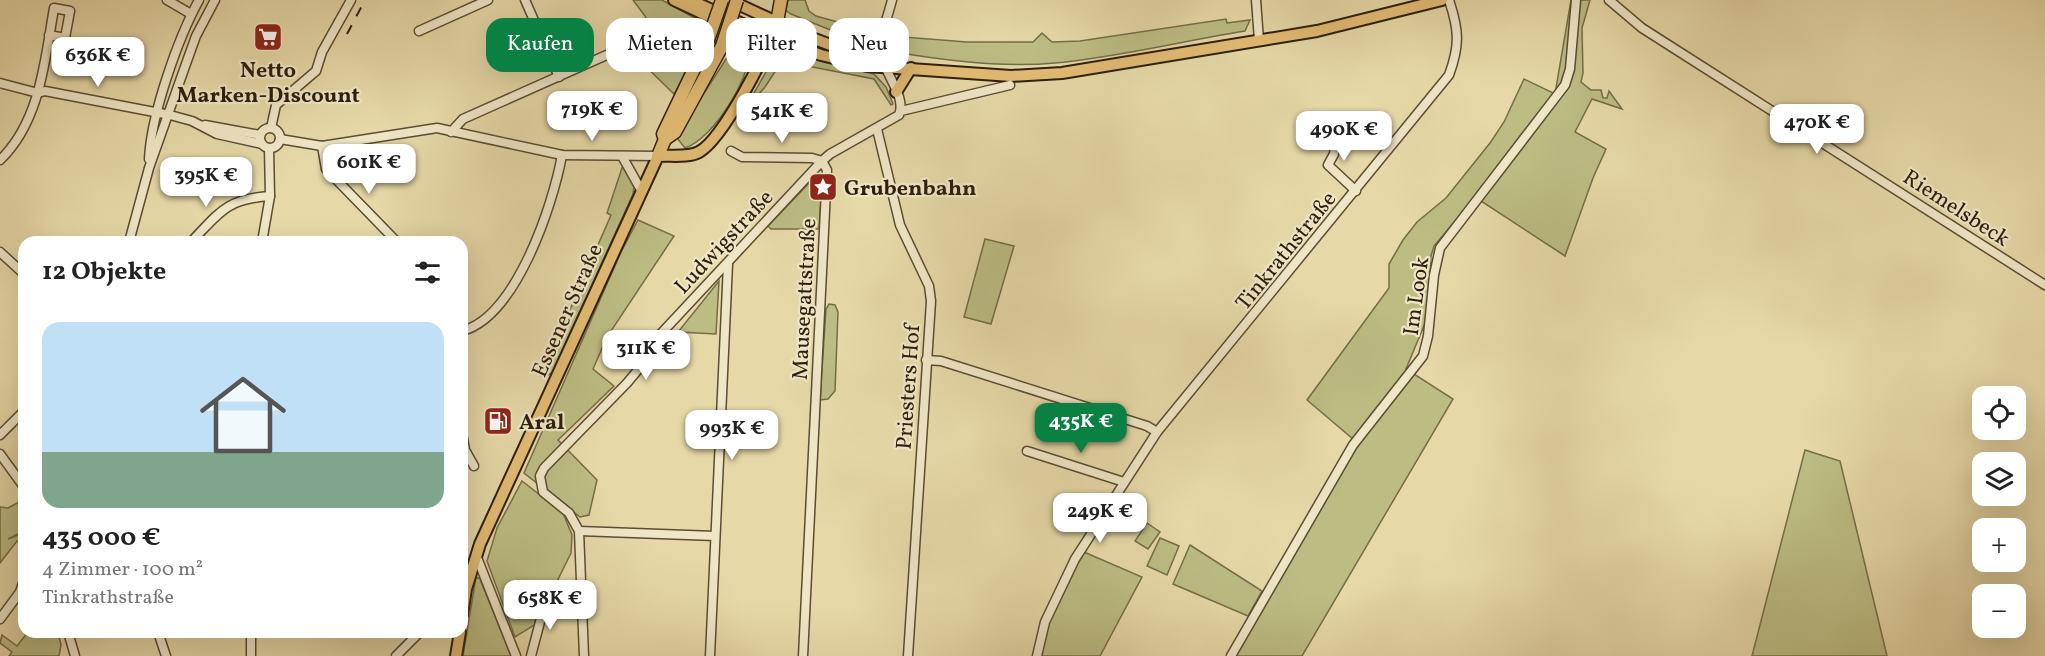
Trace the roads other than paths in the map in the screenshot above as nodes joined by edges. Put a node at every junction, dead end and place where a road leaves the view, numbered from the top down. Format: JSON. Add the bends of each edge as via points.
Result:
{"nodes":[{"id":1,"x":168,"y":0,"type":"edge"},
{"id":2,"x":199,"y":0,"type":"edge"},
{"id":3,"x":215,"y":0,"type":"edge"},
{"id":4,"x":351,"y":0,"type":"edge"},
{"id":5,"x":488,"y":0,"type":"edge"},
{"id":6,"x":525,"y":0,"type":"edge"},
{"id":7,"x":674,"y":0,"type":"edge"},
{"id":8,"x":690,"y":0,"type":"edge"},
{"id":9,"x":722,"y":0,"type":"edge"},
{"id":10,"x":729,"y":0,"type":"edge"},
{"id":11,"x":736,"y":0,"type":"edge"},
{"id":12,"x":781,"y":0,"type":"edge"},
{"id":13,"x":892,"y":0,"type":"edge"},
{"id":14,"x":1256,"y":0,"type":"edge"},
{"id":15,"x":1442,"y":0,"type":"edge"},
{"id":16,"x":1449,"y":0,"type":"edge"},
{"id":17,"x":1576,"y":0,"type":"edge"},
{"id":18,"x":1609,"y":0,"type":"edge"},
{"id":19,"x":191,"y":14,"type":"junction"},
{"id":20,"x":729,"y":18,"type":"edge"},
{"id":21,"x":768,"y":18,"type":"edge"},
{"id":22,"x":778,"y":18,"type":"edge"},
{"id":23,"x":888,"y":18,"type":"edge"},
{"id":24,"x":726,"y":24,"type":"edge"},
{"id":25,"x":419,"y":31,"type":"dead end"},
{"id":26,"x":50,"y":35,"type":"dead end"},
{"id":27,"x":1259,"y":40,"type":"junction"},
{"id":28,"x":606,"y":56,"type":"edge"},
{"id":29,"x":911,"y":68,"type":"joint"},
{"id":30,"x":754,"y":72,"type":"edge"},
{"id":31,"x":886,"y":72,"type":"edge"},
{"id":32,"x":559,"y":77,"type":"junction"},
{"id":33,"x":0,"y":83,"type":"edge"},
{"id":34,"x":1010,"y":85,"type":"dead end"},
{"id":35,"x":896,"y":92,"type":"junction"},
{"id":36,"x":39,"y":93,"type":"junction"},
{"id":37,"x":901,"y":111,"type":"junction"},
{"id":38,"x":158,"y":112,"type":"junction"},
{"id":39,"x":170,"y":115,"type":"junction"},
{"id":40,"x":271,"y":128,"type":"junction"},
{"id":41,"x":877,"y":129,"type":"junction"},
{"id":42,"x":451,"y":132,"type":"junction"},
{"id":43,"x":1337,"y":133,"type":"dead end"},
{"id":44,"x":280,"y":139,"type":"junction"},
{"id":45,"x":665,"y":139,"type":"junction"},
{"id":46,"x":264,"y":142,"type":"junction"},
{"id":47,"x":322,"y":146,"type":"junction"},
{"id":48,"x":731,"y":151,"type":"dead end"},
{"id":49,"x":562,"y":155,"type":"junction"},
{"id":50,"x":622,"y":156,"type":"junction"},
{"id":51,"x":658,"y":156,"type":"junction"},
{"id":52,"x":0,"y":160,"type":"edge"},
{"id":53,"x":822,"y":161,"type":"junction"},
{"id":54,"x":149,"y":168,"type":"junction"},
{"id":55,"x":641,"y":190,"type":"junction"},
{"id":56,"x":1356,"y":191,"type":"junction"},
{"id":57,"x":270,"y":196,"type":"junction"},
{"id":58,"x":131,"y":236,"type":"edge"},
{"id":59,"x":197,"y":236,"type":"edge"},
{"id":60,"x":263,"y":236,"type":"edge"},
{"id":61,"x":391,"y":236,"type":"edge"},
{"id":62,"x":0,"y":252,"type":"edge"},
{"id":63,"x":728,"y":264,"type":"junction"},
{"id":64,"x":18,"y":268,"type":"edge"},
{"id":65,"x":2045,"y":285,"type":"edge"},
{"id":66,"x":468,"y":329,"type":"edge"},
{"id":67,"x":926,"y":360,"type":"junction"},
{"id":68,"x":18,"y":417,"type":"edge"},
{"id":69,"x":1157,"y":432,"type":"junction"},
{"id":70,"x":0,"y":435,"type":"edge"},
{"id":71,"x":1027,"y":451,"type":"dead end"},
{"id":72,"x":0,"y":454,"type":"edge"},
{"id":73,"x":468,"y":455,"type":"edge"},
{"id":74,"x":474,"y":466,"type":"dead end"},
{"id":75,"x":18,"y":479,"type":"edge"},
{"id":76,"x":1124,"y":482,"type":"junction"},
{"id":77,"x":579,"y":531,"type":"junction"},
{"id":78,"x":715,"y":536,"type":"junction"},
{"id":79,"x":476,"y":555,"type":"junction"},
{"id":80,"x":468,"y":579,"type":"edge"},
{"id":81,"x":18,"y":595,"type":"edge"},
{"id":82,"x":549,"y":600,"type":"dead end"},
{"id":83,"x":0,"y":619,"type":"edge"},
{"id":84,"x":70,"y":638,"type":"edge"},
{"id":85,"x":160,"y":638,"type":"edge"},
{"id":86,"x":251,"y":638,"type":"edge"},
{"id":87,"x":414,"y":638,"type":"edge"},
{"id":88,"x":459,"y":638,"type":"edge"},
{"id":89,"x":75,"y":656,"type":"edge"},
{"id":90,"x":166,"y":656,"type":"edge"},
{"id":91,"x":251,"y":656,"type":"edge"},
{"id":92,"x":396,"y":656,"type":"edge"},
{"id":93,"x":456,"y":656,"type":"edge"},
{"id":94,"x":516,"y":656,"type":"edge"},
{"id":95,"x":531,"y":656,"type":"edge"},
{"id":96,"x":584,"y":656,"type":"edge"},
{"id":97,"x":710,"y":656,"type":"edge"},
{"id":98,"x":803,"y":656,"type":"edge"},
{"id":99,"x":908,"y":656,"type":"edge"},
{"id":100,"x":1037,"y":656,"type":"edge"},
{"id":101,"x":1231,"y":656,"type":"edge"}],
"edges":[{"from":1,"to":19,"type":"street"},
{"from":2,"to":19,"type":"street"},
{"from":3,"to":39,"type":"street","via":[[196,36]]},
{"from":4,"to":40,"type":"street","via":[[322,52],[316,71],[276,105]]},
{"from":5,"to":25,"type":"street"},
{"from":6,"to":32,"type":"street"},
{"from":7,"to":24,"type":"main road"},
{"from":8,"to":20,"type":"main road"},
{"from":9,"to":45,"type":"highway","bridge":true,"via":[[708,40],[663,134]]},
{"from":10,"to":21,"type":"main road"},
{"from":11,"to":45,"type":"highway","bridge":true,"via":[[722,46],[675,132]]},
{"from":12,"to":22,"type":"highway"},
{"from":13,"to":23,"type":"street"},
{"from":14,"to":27,"type":"street"},
{"from":15,"to":27,"type":"main road","via":[[1317,31]]},
{"from":16,"to":56,"type":"street","name":"Tinkrathstraße","via":[[1458,50],[1449,75]]},
{"from":17,"to":101,"type":"street","name":"Im Look","via":[[1565,85],[1440,248],[1423,356],[1353,445]]},
{"from":18,"to":65,"type":"street","name":"Riemelsbeck","via":[[1642,28]]},
{"from":19,"to":38,"type":"street"},
{"from":26,"to":36,"type":"street"},
{"from":27,"to":29,"type":"main road","via":[[1062,73],[1011,76]]},
{"from":28,"to":32,"type":"street"},
{"from":29,"to":35,"type":"main road"},
{"from":30,"to":51,"type":"main road","via":[[711,142],[693,154]]},
{"from":31,"to":35,"type":"street"},
{"from":32,"to":42,"type":"street","via":[[463,119]]},
{"from":33,"to":36,"type":"street"},
{"from":34,"to":37,"type":"street"},
{"from":35,"to":37,"type":"street"},
{"from":36,"to":38,"type":"street"},
{"from":36,"to":52,"type":"street","via":[[20,135]]},
{"from":37,"to":41,"type":"street","name":"Ludwigstraße"},
{"from":38,"to":39,"type":"street"},
{"from":38,"to":54,"type":"street"},
{"from":39,"to":46,"type":"street"},
{"from":39,"to":54,"type":"street"},
{"from":40,"to":44,"type":"street"},
{"from":40,"to":46,"type":"street"},
{"from":41,"to":53,"type":"street","name":"Ludwigstraße"},
{"from":41,"to":67,"type":"street","name":"Priesters Hof","via":[[900,225],[928,286],[931,301]]},
{"from":42,"to":47,"type":"street","via":[[428,128]]},
{"from":42,"to":49,"type":"street"},
{"from":43,"to":56,"type":"street","via":[[1328,165]]},
{"from":44,"to":46,"type":"street","via":[[278,144]]},
{"from":44,"to":47,"type":"street"},
{"from":45,"to":51,"type":"highway"},
{"from":46,"to":57,"type":"street"},
{"from":47,"to":61,"type":"street","via":[[322,158],[331,174]]},
{"from":48,"to":53,"type":"street","via":[[742,157]]},
{"from":49,"to":50,"type":"street"},
{"from":49,"to":66,"type":"street","via":[[548,208],[523,268],[486,320]]},
{"from":50,"to":51,"type":"street"},
{"from":50,"to":55,"type":"street"},
{"from":51,"to":55,"type":"main road","name":"Essener Straße"},
{"from":53,"to":63,"type":"street","name":"Ludwigstraße"},
{"from":53,"to":98,"type":"street","name":"Mausegattstraße","via":[[827,170]]},
{"from":54,"to":58,"type":"street"},
{"from":55,"to":79,"type":"main road","name":"Essener Straße"},
{"from":56,"to":69,"type":"street","name":"Tinkrathstraße"},
{"from":57,"to":59,"type":"street","via":[[229,204]]},
{"from":57,"to":60,"type":"street"},
{"from":62,"to":64,"type":"street"},
{"from":63,"to":77,"type":"street","name":"Ludwigstraße","via":[[656,339],[627,383],[544,468],[540,485],[543,492],[570,513]]},
{"from":63,"to":78,"type":"street"},
{"from":67,"to":69,"type":"street","via":[[1035,390]]},
{"from":67,"to":99,"type":"street","name":"Priesters Hof"},
{"from":68,"to":70,"type":"street"},
{"from":69,"to":76,"type":"street","name":"Tinkrathstraße"},
{"from":71,"to":76,"type":"street"},
{"from":72,"to":75,"type":"street"},
{"from":73,"to":74,"type":"street"},
{"from":76,"to":100,"type":"street","name":"Tinkrathstraße","via":[[1055,597]]},
{"from":77,"to":78,"type":"street"},
{"from":77,"to":96,"type":"street"},
{"from":78,"to":97,"type":"street"},
{"from":79,"to":80,"type":"main road","name":"Essener Straße"},
{"from":79,"to":94,"type":"street"},
{"from":81,"to":83,"type":"street"},
{"from":82,"to":95,"type":"street"},
{"from":84,"to":89,"type":"street"},
{"from":85,"to":90,"type":"street"},
{"from":86,"to":91,"type":"street"},
{"from":87,"to":92,"type":"street"},
{"from":88,"to":93,"type":"main road"}]}
